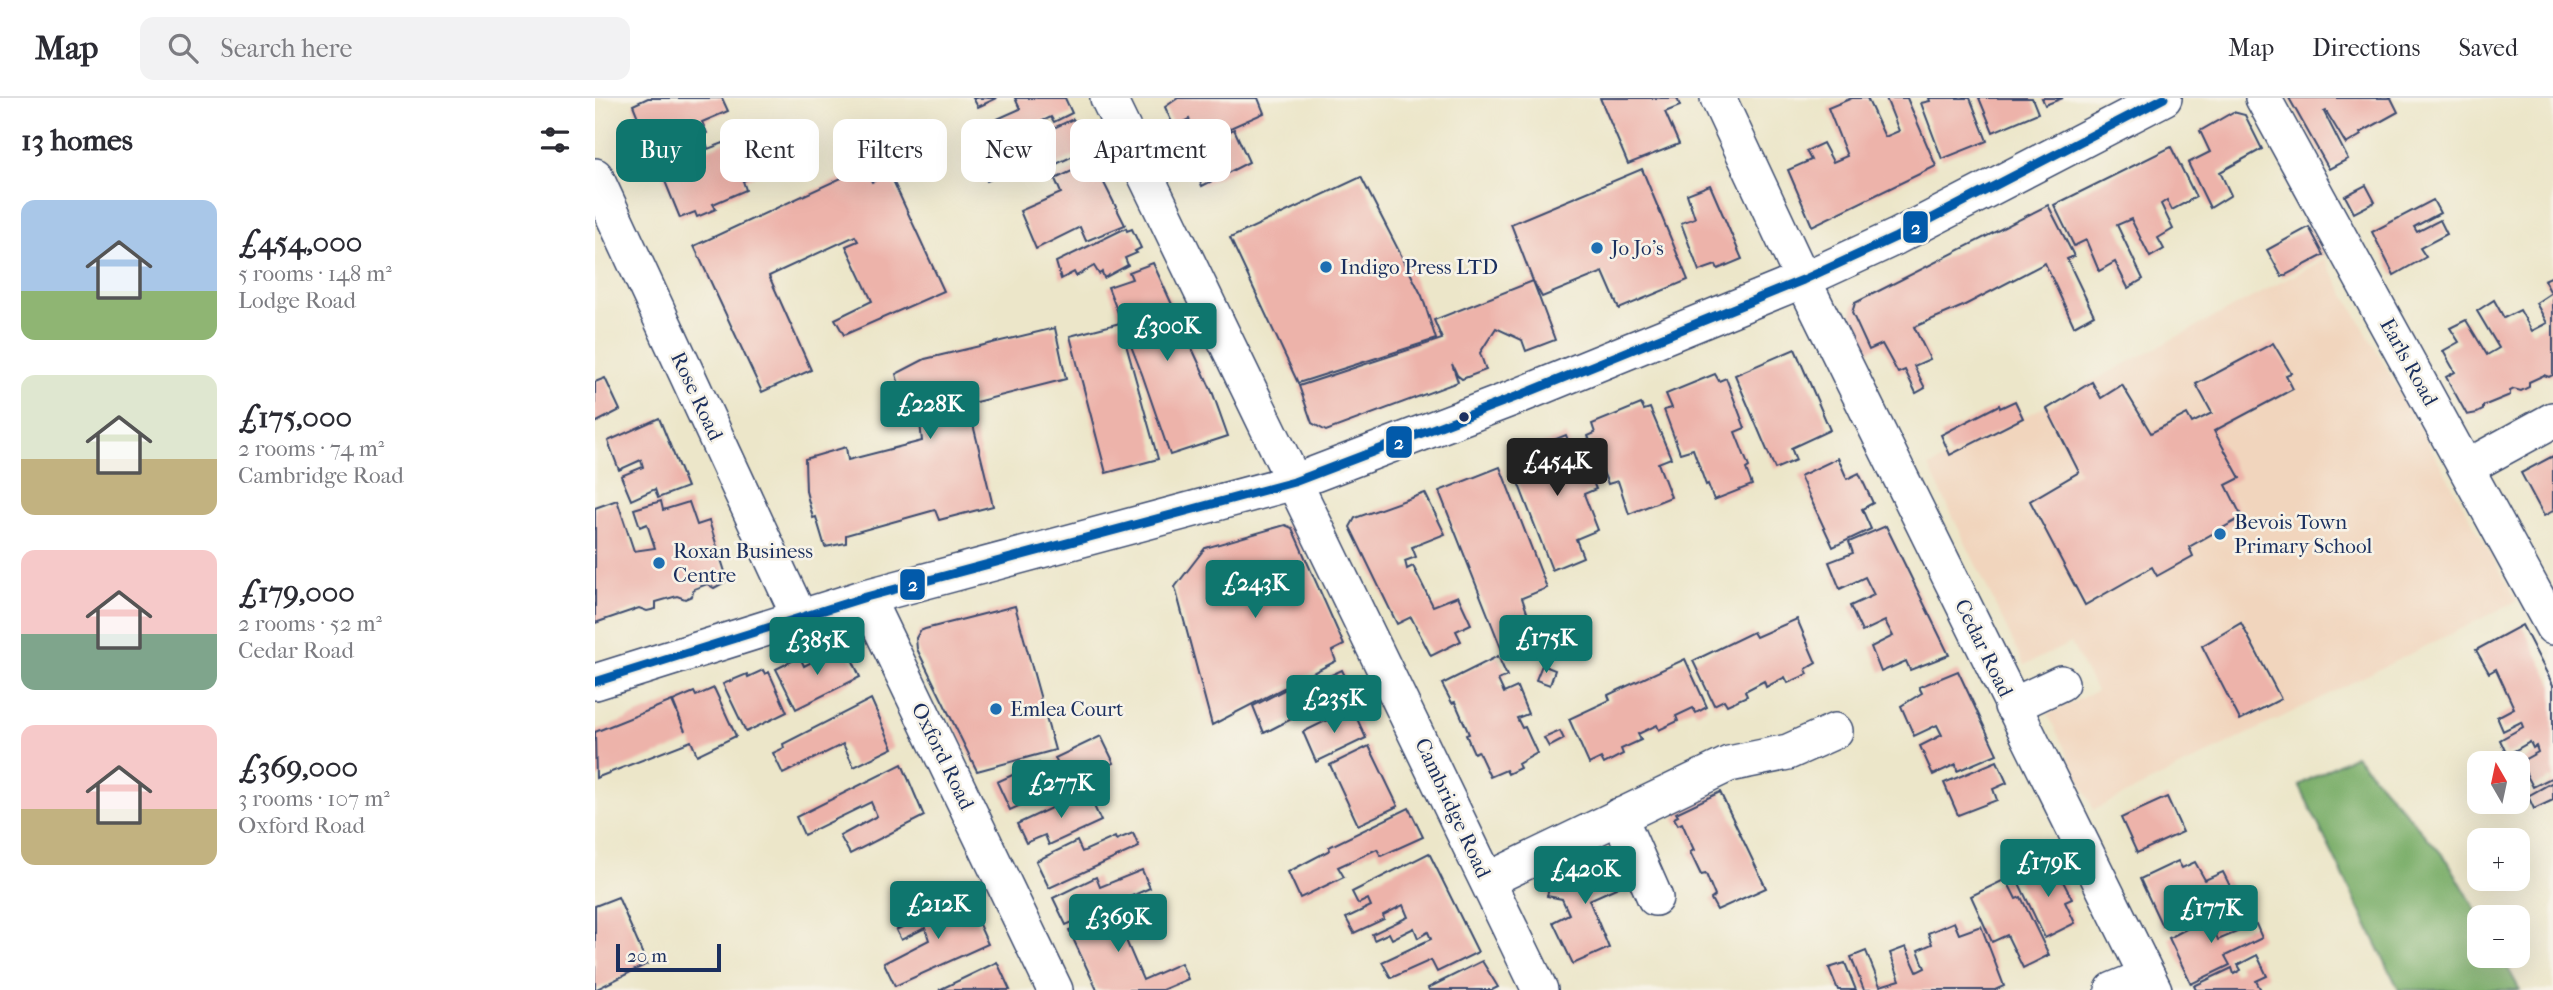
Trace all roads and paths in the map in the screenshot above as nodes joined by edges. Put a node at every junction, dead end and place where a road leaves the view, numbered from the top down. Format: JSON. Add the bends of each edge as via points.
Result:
{"nodes":[{"id":1,"x":1108,"y":98,"type":"edge"},
{"id":2,"x":1718,"y":98,"type":"edge"},
{"id":3,"x":2164,"y":98,"type":"edge"},
{"id":4,"x":2263,"y":98,"type":"edge"},
{"id":5,"x":595,"y":176,"type":"edge"},
{"id":6,"x":1803,"y":280,"type":"junction"},
{"id":7,"x":2553,"y":420,"type":"edge"},
{"id":8,"x":2467,"y":467,"type":"junction"},
{"id":9,"x":1294,"y":482,"type":"junction"},
{"id":10,"x":866,"y":597,"type":"junction"},
{"id":11,"x":799,"y":616,"type":"junction"},
{"id":12,"x":2553,"y":626,"type":"edge"},
{"id":13,"x":595,"y":682,"type":"edge"},
{"id":14,"x":2061,"y":682,"type":"dead end"},
{"id":15,"x":2013,"y":706,"type":"junction"},
{"id":16,"x":1835,"y":731,"type":"dead end"},
{"id":17,"x":1619,"y":816,"type":"junction"},
{"id":18,"x":1487,"y":880,"type":"junction"},
{"id":19,"x":1655,"y":898,"type":"dead end"},
{"id":20,"x":2150,"y":983,"type":"edge"},
{"id":21,"x":1055,"y":990,"type":"edge"},
{"id":22,"x":1540,"y":990,"type":"edge"},
{"id":23,"x":2113,"y":990,"type":"edge"}],
"edges":[{"from":1,"to":9,"type":"street","name":"Cambridge Road"},
{"from":2,"to":6,"type":"street","name":"Cedar Road"},
{"from":3,"to":6,"type":"street"},
{"from":4,"to":8,"type":"street","name":"Earls Road"},
{"from":5,"to":11,"type":"street","name":"Rose Road"},
{"from":6,"to":9,"type":"street"},
{"from":6,"to":15,"type":"street","name":"Cedar Road"},
{"from":7,"to":8,"type":"street"},
{"from":8,"to":12,"type":"street","name":"Earls Road"},
{"from":9,"to":10,"type":"street"},
{"from":9,"to":18,"type":"street","name":"Cambridge Road"},
{"from":10,"to":11,"type":"street"},
{"from":10,"to":21,"type":"street","name":"Oxford Road"},
{"from":11,"to":13,"type":"street"},
{"from":14,"to":15,"type":"street","name":"Cedar Road"},
{"from":15,"to":20,"type":"street","name":"Cedar Road"},
{"from":16,"to":17,"type":"street","via":[[1788,752],[1729,764]]},
{"from":17,"to":18,"type":"street"},
{"from":17,"to":19,"type":"street"},
{"from":18,"to":22,"type":"street","name":"Cambridge Road"},
{"from":20,"to":23,"type":"street"}]}
